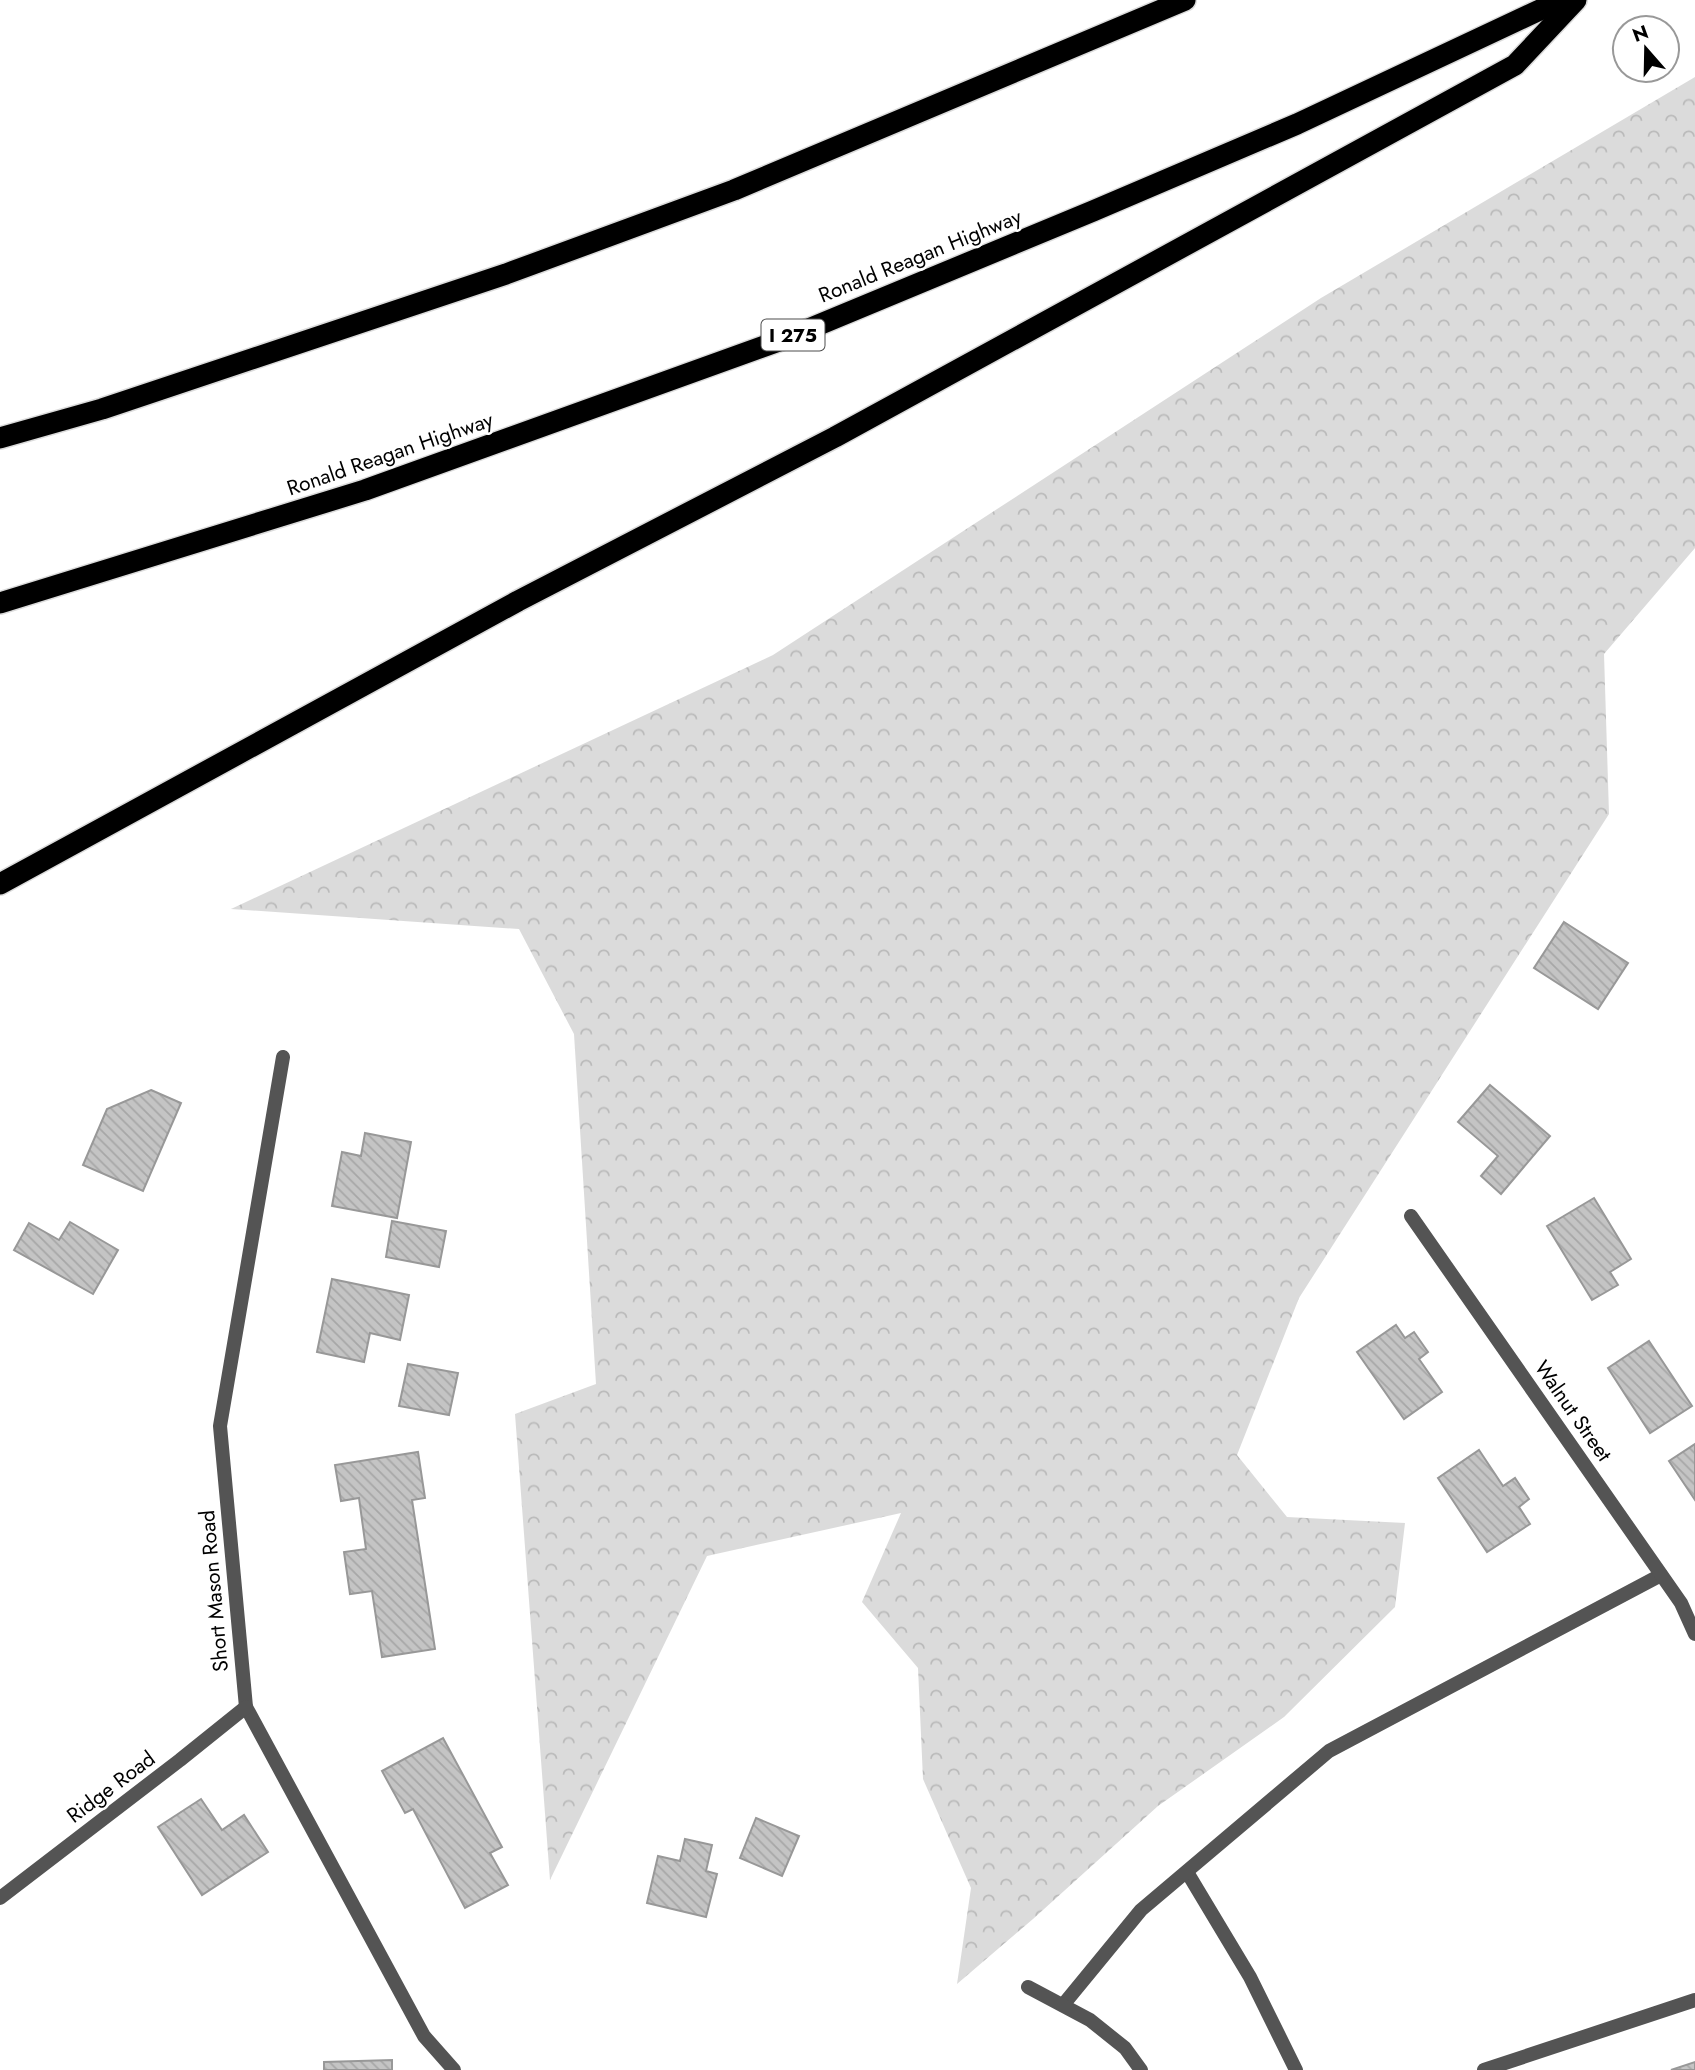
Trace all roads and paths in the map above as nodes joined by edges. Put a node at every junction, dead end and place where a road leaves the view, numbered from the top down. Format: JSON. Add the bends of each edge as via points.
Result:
{"nodes":[{"id":1,"x":1185,"y":0,"type":"edge"},
{"id":2,"x":1561,"y":0,"type":"edge"},
{"id":3,"x":1576,"y":0,"type":"edge"},
{"id":4,"x":0,"y":438,"type":"edge"},
{"id":5,"x":0,"y":603,"type":"edge"},
{"id":6,"x":0,"y":884,"type":"edge"},
{"id":7,"x":283,"y":1057,"type":"dead end"},
{"id":8,"x":1411,"y":1216,"type":"dead end"},
{"id":9,"x":1661,"y":1575,"type":"junction"},
{"id":10,"x":1695,"y":1634,"type":"edge"},
{"id":11,"x":246,"y":1707,"type":"junction"},
{"id":12,"x":1186,"y":1872,"type":"junction"},
{"id":13,"x":0,"y":1898,"type":"edge"},
{"id":14,"x":1028,"y":1987,"type":"dead end"},
{"id":15,"x":1695,"y":2000,"type":"edge"},
{"id":16,"x":1063,"y":2005,"type":"junction"},
{"id":17,"x":454,"y":2070,"type":"edge"},
{"id":18,"x":1141,"y":2070,"type":"edge"},
{"id":19,"x":1296,"y":2070,"type":"edge"},
{"id":20,"x":1485,"y":2070,"type":"edge"}],
"edges":[{"from":1,"to":4,"type":"highway","via":[[721,195],[506,274],[102,409]]},
{"from":2,"to":5,"type":"highway","name":"Ronald Reagan Highway","number":"I 275","via":[[1297,124],[787,338],[365,491]]},
{"from":3,"to":6,"type":"highway","via":[[1515,65]]},
{"from":7,"to":11,"type":"street","name":"Short Mason Road","via":[[220,1426]]},
{"from":8,"to":9,"type":"street","name":"Walnut Street"},
{"from":9,"to":10,"type":"street","name":"Walnut Street"},
{"from":9,"to":12,"type":"street","via":[[1329,1751]]},
{"from":11,"to":13,"type":"street","name":"Ridge Road"},
{"from":11,"to":17,"type":"street","name":"Short Mason Road","via":[[424,2036]]},
{"from":12,"to":16,"type":"street","via":[[1141,1910]]},
{"from":12,"to":19,"type":"street","via":[[1250,1977]]},
{"from":14,"to":16,"type":"street"},
{"from":15,"to":20,"type":"street"},
{"from":16,"to":18,"type":"street","via":[[1125,2048]]}]}
